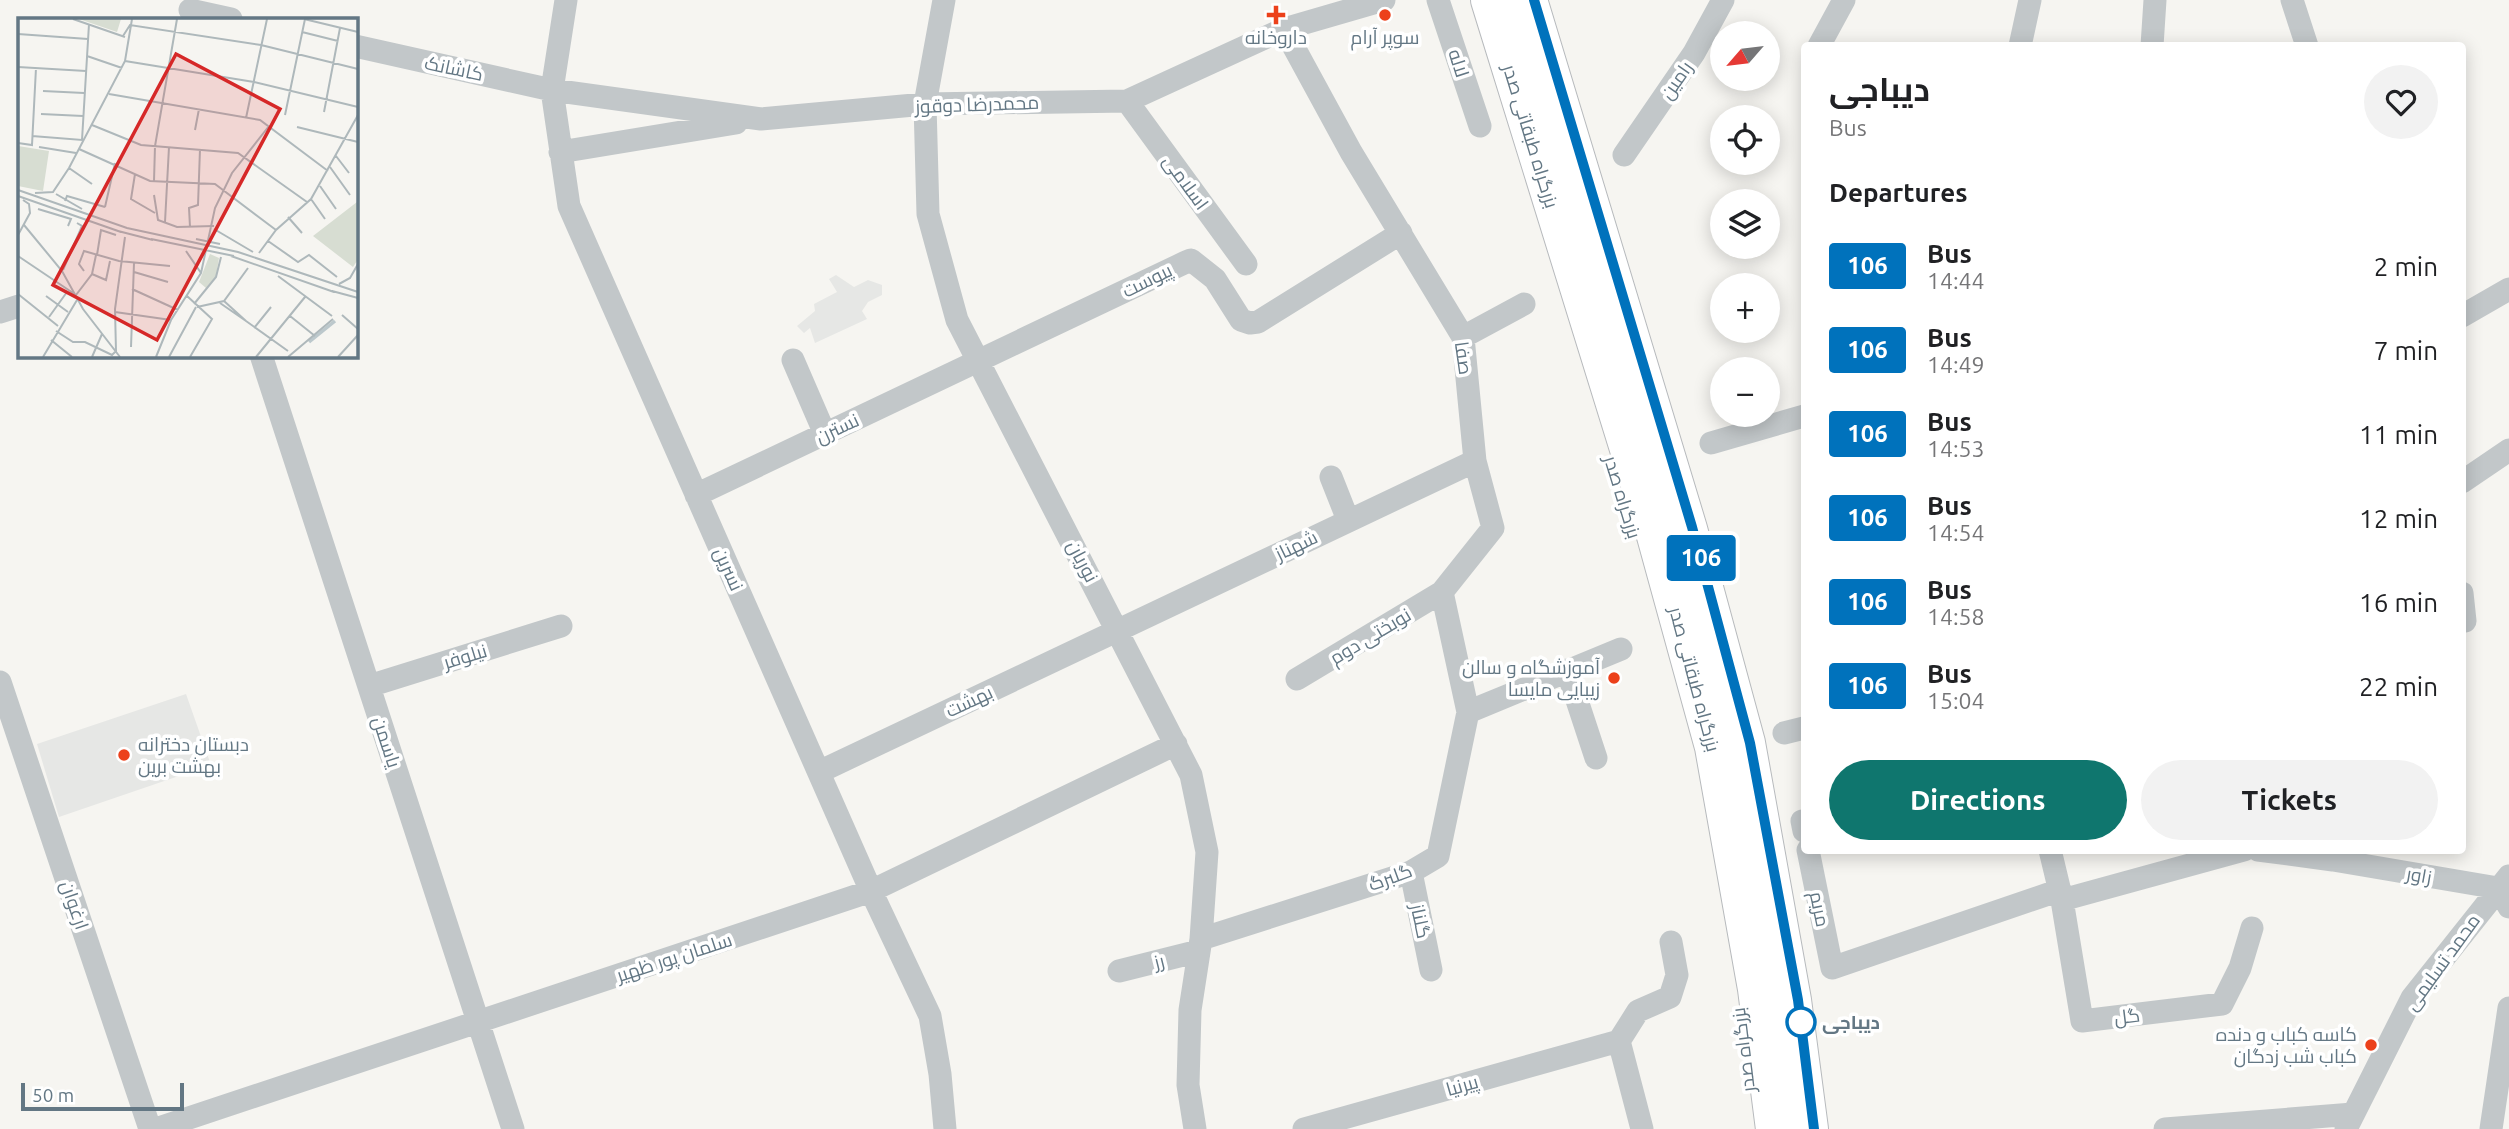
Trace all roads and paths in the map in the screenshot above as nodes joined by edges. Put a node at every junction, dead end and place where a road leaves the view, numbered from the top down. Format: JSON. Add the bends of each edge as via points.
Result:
{"nodes":[{"id":1,"x":566,"y":0,"type":"edge"},
{"id":2,"x":944,"y":0,"type":"edge"},
{"id":3,"x":1384,"y":0,"type":"edge"},
{"id":4,"x":1438,"y":0,"type":"edge"},
{"id":5,"x":1470,"y":0,"type":"edge"},
{"id":6,"x":1490,"y":0,"type":"edge"},
{"id":7,"x":1528,"y":0,"type":"edge"},
{"id":8,"x":1534,"y":0,"type":"edge"},
{"id":9,"x":1723,"y":0,"type":"edge"},
{"id":10,"x":1844,"y":0,"type":"edge"},
{"id":11,"x":2030,"y":0,"type":"edge"},
{"id":12,"x":2155,"y":0,"type":"edge"},
{"id":13,"x":2292,"y":0,"type":"edge"},
{"id":14,"x":191,"y":10,"type":"edge"},
{"id":15,"x":1315,"y":10,"type":"edge"},
{"id":16,"x":227,"y":18,"type":"edge"},
{"id":17,"x":1284,"y":29,"type":"junction"},
{"id":18,"x":1821,"y":42,"type":"edge"},
{"id":19,"x":2021,"y":42,"type":"edge"},
{"id":20,"x":2152,"y":42,"type":"edge"},
{"id":21,"x":2306,"y":42,"type":"edge"},
{"id":22,"x":357,"y":46,"type":"edge"},
{"id":23,"x":552,"y":90,"type":"junction"},
{"id":24,"x":1127,"y":101,"type":"junction"},
{"id":25,"x":925,"y":104,"type":"junction"},
{"id":26,"x":761,"y":119,"type":"junction"},
{"id":27,"x":1480,"y":126,"type":"dead end"},
{"id":28,"x":560,"y":152,"type":"junction"},
{"id":29,"x":1624,"y":155,"type":"dead end"},
{"id":30,"x":1401,"y":233,"type":"junction"},
{"id":31,"x":1246,"y":264,"type":"dead end"},
{"id":32,"x":2509,"y":289,"type":"edge"},
{"id":33,"x":1524,"y":304,"type":"dead end"},
{"id":34,"x":18,"y":306,"type":"edge"},
{"id":35,"x":0,"y":312,"type":"edge"},
{"id":36,"x":2466,"y":314,"type":"edge"},
{"id":37,"x":1463,"y":337,"type":"junction"},
{"id":38,"x":262,"y":357,"type":"edge"},
{"id":39,"x":793,"y":360,"type":"dead end"},
{"id":40,"x":979,"y":362,"type":"junction"},
{"id":41,"x":1801,"y":417,"type":"edge"},
{"id":42,"x":825,"y":434,"type":"junction"},
{"id":43,"x":1711,"y":443,"type":"dead end"},
{"id":44,"x":2509,"y":450,"type":"edge"},
{"id":45,"x":1475,"y":461,"type":"junction"},
{"id":46,"x":1331,"y":477,"type":"dead end"},
{"id":47,"x":2466,"y":477,"type":"edge"},
{"id":48,"x":696,"y":495,"type":"junction"},
{"id":49,"x":1348,"y":520,"type":"junction"},
{"id":50,"x":1442,"y":592,"type":"junction"},
{"id":51,"x":561,"y":626,"type":"dead end"},
{"id":52,"x":1119,"y":631,"type":"junction"},
{"id":53,"x":1621,"y":649,"type":"dead end"},
{"id":54,"x":1567,"y":670,"type":"junction"},
{"id":55,"x":1297,"y":679,"type":"dead end"},
{"id":56,"x":0,"y":681,"type":"edge"},
{"id":57,"x":369,"y":686,"type":"junction"},
{"id":58,"x":1468,"y":712,"type":"junction"},
{"id":59,"x":1176,"y":744,"type":"junction"},
{"id":60,"x":1596,"y":758,"type":"dead end"},
{"id":61,"x":819,"y":772,"type":"junction"},
{"id":62,"x":1809,"y":854,"type":"edge"},
{"id":63,"x":2051,"y":854,"type":"edge"},
{"id":64,"x":2228,"y":854,"type":"edge"},
{"id":65,"x":2334,"y":855,"type":"edge"},
{"id":66,"x":1411,"y":872,"type":"junction"},
{"id":67,"x":2505,"y":890,"type":"edge"},
{"id":68,"x":871,"y":891,"type":"junction"},
{"id":69,"x":2061,"y":895,"type":"junction"},
{"id":70,"x":2252,"y":928,"type":"dead end"},
{"id":71,"x":1671,"y":942,"type":"dead end"},
{"id":72,"x":1200,"y":945,"type":"junction"},
{"id":73,"x":1431,"y":970,"type":"dead end"},
{"id":74,"x":1119,"y":971,"type":"dead end"},
{"id":75,"x":2509,"y":1007,"type":"edge"},
{"id":76,"x":478,"y":1022,"type":"junction"},
{"id":77,"x":1619,"y":1041,"type":"junction"},
{"id":78,"x":2350,"y":1121,"type":"edge"},
{"id":79,"x":150,"y":1129,"type":"edge"},
{"id":80,"x":156,"y":1129,"type":"edge"},
{"id":81,"x":513,"y":1129,"type":"edge"},
{"id":82,"x":946,"y":1129,"type":"edge"},
{"id":83,"x":1195,"y":1129,"type":"edge"},
{"id":84,"x":1304,"y":1129,"type":"edge"},
{"id":85,"x":1642,"y":1129,"type":"edge"},
{"id":86,"x":1753,"y":1129,"type":"edge"},
{"id":87,"x":1775,"y":1129,"type":"edge"},
{"id":88,"x":1809,"y":1129,"type":"edge"},
{"id":89,"x":1814,"y":1129,"type":"edge"},
{"id":90,"x":2165,"y":1129,"type":"edge"},
{"id":91,"x":2491,"y":1129,"type":"edge"}],
"edges":[{"from":1,"to":23,"type":"street","name":"نسرین"},
{"from":2,"to":25,"type":"street","name":"نوریان"},
{"from":3,"to":15,"type":"street","name":"محمدرضا دوقوز"},
{"from":4,"to":27,"type":"street","name":"لاله"},
{"from":5,"to":86,"type":"highway","name":"بزرگراه صدر","via":[[1638,544],[1696,754],[1737,1000]]},
{"from":6,"to":87,"type":"highway","name":"بزرگراه طبقاتی صدر","via":[[1656,536],[1714,747],[1757,989]]},
{"from":7,"to":88,"type":"highway","name":"بزرگراه طبقاتی صدر","via":[[1688,529],[1746,743],[1792,1000]]},
{"from":8,"to":89,"type":"highway","via":[[1692,527],[1750,743],[1798,1000]]},
{"from":9,"to":29,"type":"street","name":"رامین","via":[[1694,53]]},
{"from":10,"to":18,"type":"street"},
{"from":11,"to":19,"type":"street"},
{"from":12,"to":20,"type":"street"},
{"from":13,"to":21,"type":"street"},
{"from":14,"to":16,"type":"street"},
{"from":15,"to":17,"type":"street","name":"محمدرضا دوقوز"},
{"from":17,"to":24,"type":"street","name":"محمدرضا دوقوز"},
{"from":17,"to":30,"type":"street","name":"صفا"},
{"from":22,"to":23,"type":"street","name":"کاشانک"},
{"from":23,"to":26,"type":"street","name":"محمدرضا دوقوز"},
{"from":23,"to":28,"type":"street","name":"نسرین"},
{"from":24,"to":25,"type":"street","name":"محمدرضا دوقوز"},
{"from":24,"to":31,"type":"street","name":"اسلامی"},
{"from":25,"to":26,"type":"street","name":"محمدرضا دوقوز"},
{"from":25,"to":40,"type":"street","name":"نوریان","via":[[928,214],[957,320]]},
{"from":26,"to":28,"type":"street"},
{"from":28,"to":48,"type":"street","name":"نسرین","via":[[569,206]]},
{"from":30,"to":37,"type":"street","name":"صفا"},
{"from":30,"to":40,"type":"street","name":"پیوست","via":[[1258,322],[1241,320],[1215,279],[1191,260]]},
{"from":32,"to":36,"type":"street"},
{"from":33,"to":37,"type":"street"},
{"from":34,"to":35,"type":"street"},
{"from":37,"to":45,"type":"street","name":"صفا"},
{"from":38,"to":57,"type":"street","name":"یاسمن"},
{"from":39,"to":42,"type":"street"},
{"from":40,"to":42,"type":"street","name":"نسترن"},
{"from":40,"to":52,"type":"street","name":"نوریان"},
{"from":41,"to":43,"type":"street"},
{"from":42,"to":48,"type":"street","name":"نسترن"},
{"from":44,"to":47,"type":"street"},
{"from":45,"to":49,"type":"street","name":"شهناز"},
{"from":45,"to":50,"type":"street","name":"صفا","via":[[1493,528]]},
{"from":46,"to":49,"type":"street"},
{"from":48,"to":61,"type":"street","name":"نسرین"},
{"from":49,"to":52,"type":"street","name":"شهناز"},
{"from":50,"to":55,"type":"street","name":"نوبختی دوم"},
{"from":50,"to":58,"type":"street"},
{"from":51,"to":57,"type":"street","name":"نیلوفر"},
{"from":52,"to":59,"type":"street","name":"نوریان"},
{"from":52,"to":61,"type":"street","name":"بهشت"},
{"from":53,"to":54,"type":"street"},
{"from":54,"to":58,"type":"street"},
{"from":54,"to":60,"type":"street"},
{"from":56,"to":79,"type":"street","name":"ارغوان"},
{"from":57,"to":76,"type":"street","name":"یاسمن"},
{"from":58,"to":66,"type":"street","name":"گلبرگ","via":[[1438,856]]},
{"from":59,"to":68,"type":"street","name":"سلمان پور ظهیر"},
{"from":59,"to":72,"type":"street","name":"نوریان","via":[[1191,775],[1207,852]]},
{"from":61,"to":68,"type":"street","name":"نسرین"},
{"from":62,"to":69,"type":"street","name":"مریم","via":[[1832,968]]},
{"from":63,"to":69,"type":"street","name":"گل"},
{"from":64,"to":69,"type":"street"},
{"from":65,"to":67,"type":"street","name":"زاور"},
{"from":66,"to":72,"type":"street","name":"گلبرگ"},
{"from":66,"to":73,"type":"street","name":"گلناز"},
{"from":67,"to":78,"type":"street","name":"محمد تسلیمی","via":[[2412,998]]},
{"from":68,"to":76,"type":"street","name":"سلمان پور ظهیر"},
{"from":68,"to":82,"type":"street","name":"نسرین","via":[[930,1016]]},
{"from":69,"to":70,"type":"street","name":"گل","via":[[2082,1021],[2222,1004],[2240,968]]},
{"from":71,"to":77,"type":"street","via":[[1678,975],[1670,998],[1638,1011]]},
{"from":72,"to":74,"type":"street","name":"رز"},
{"from":72,"to":83,"type":"street","name":"نوریان","via":[[1190,1010],[1188,1085]]},
{"from":75,"to":91,"type":"street"},
{"from":76,"to":80,"type":"street","name":"سلمان پور ظهیر"},
{"from":76,"to":81,"type":"street","name":"یاسمن"},
{"from":77,"to":84,"type":"street","name":"پیرنیا"},
{"from":77,"to":85,"type":"street"},
{"from":78,"to":90,"type":"street"}]}
